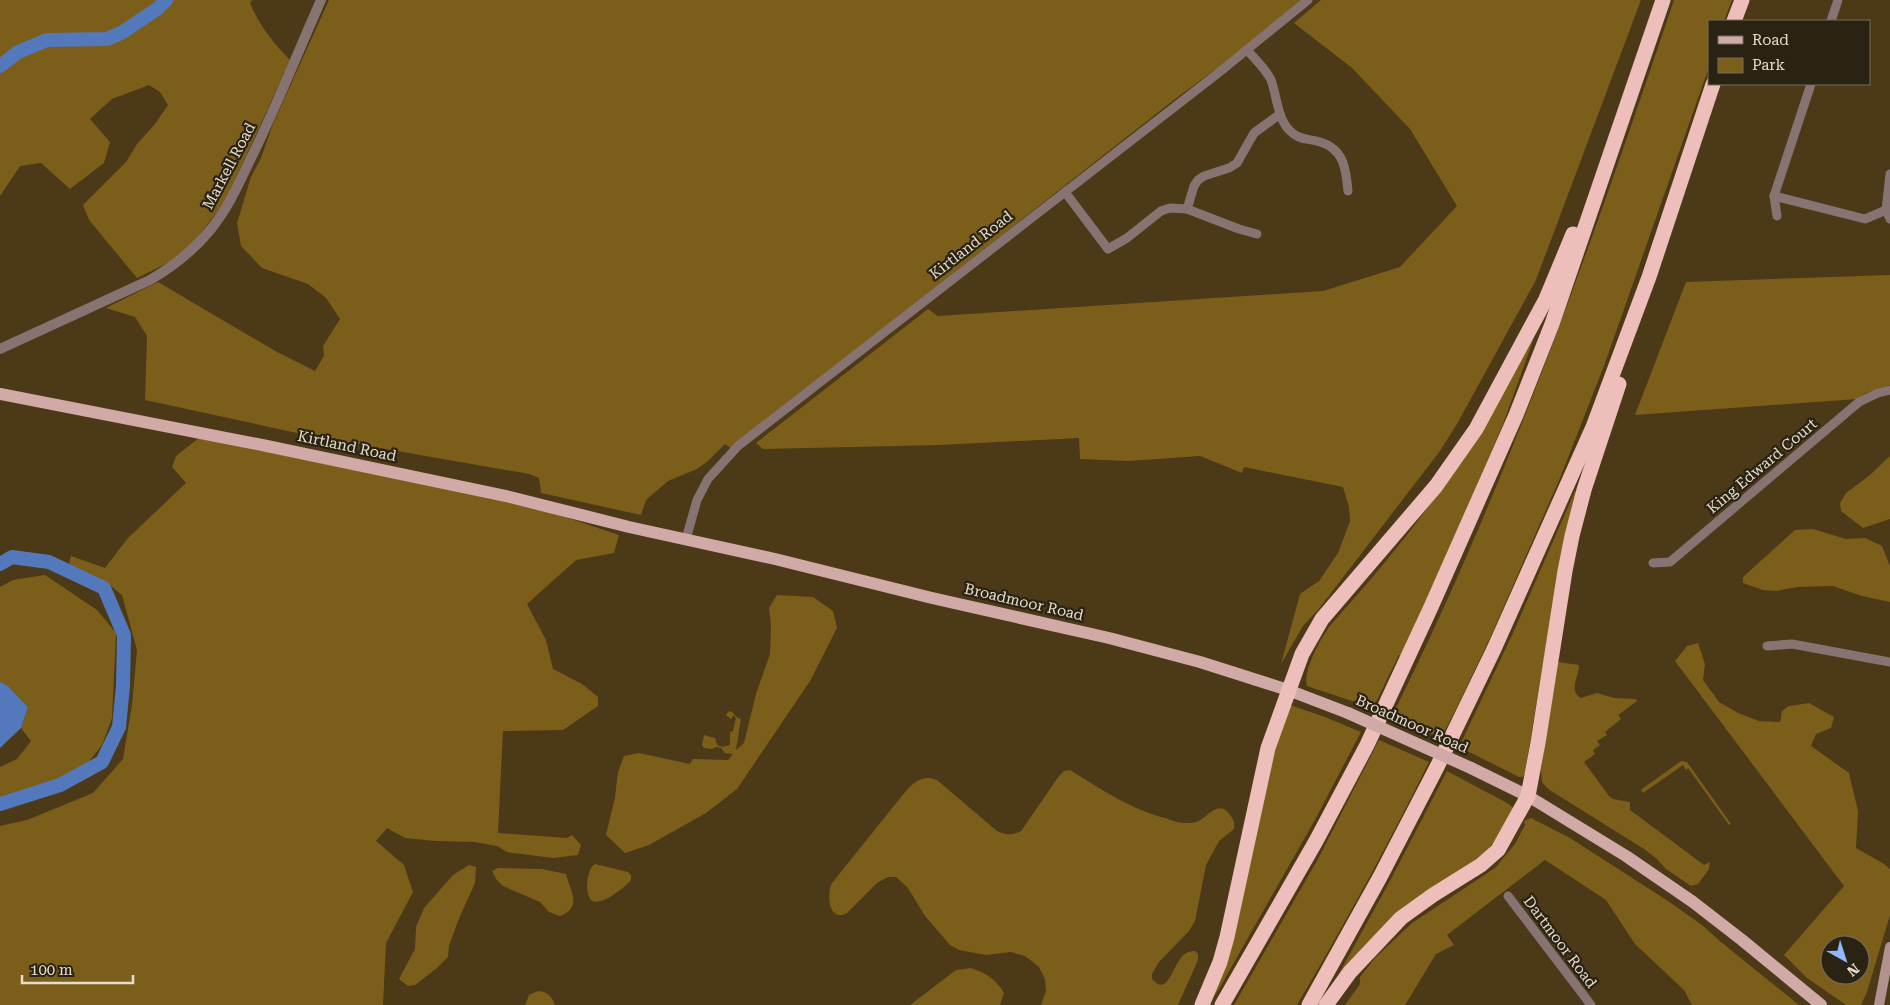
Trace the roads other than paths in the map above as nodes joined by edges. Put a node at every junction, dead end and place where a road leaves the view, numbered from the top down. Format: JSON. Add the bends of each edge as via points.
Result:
{"nodes":[{"id":1,"x":321,"y":0,"type":"edge"},
{"id":2,"x":1308,"y":0,"type":"edge"},
{"id":3,"x":1663,"y":0,"type":"edge"},
{"id":4,"x":1742,"y":0,"type":"edge"},
{"id":5,"x":1838,"y":0,"type":"edge"},
{"id":6,"x":1734,"y":20,"type":"edge"},
{"id":7,"x":1831,"y":20,"type":"edge"},
{"id":8,"x":1247,"y":50,"type":"junction"},
{"id":9,"x":1634,"y":82,"type":"junction"},
{"id":10,"x":1714,"y":85,"type":"edge"},
{"id":11,"x":1811,"y":85,"type":"edge"},
{"id":12,"x":1280,"y":114,"type":"junction"},
{"id":13,"x":1890,"y":174,"type":"edge"},
{"id":14,"x":1681,"y":180,"type":"junction"},
{"id":15,"x":1348,"y":191,"type":"dead end"},
{"id":16,"x":1065,"y":192,"type":"junction"},
{"id":17,"x":1774,"y":196,"type":"junction"},
{"id":18,"x":1187,"y":209,"type":"junction"},
{"id":19,"x":1888,"y":215,"type":"edge"},
{"id":20,"x":1777,"y":216,"type":"dead end"},
{"id":21,"x":1257,"y":234,"type":"dead end"},
{"id":22,"x":0,"y":349,"type":"edge"},
{"id":23,"x":1890,"y":390,"type":"edge"},
{"id":24,"x":0,"y":394,"type":"edge"},
{"id":25,"x":686,"y":539,"type":"junction"},
{"id":26,"x":1652,"y":563,"type":"dead end"},
{"id":27,"x":932,"y":598,"type":"joint"},
{"id":28,"x":1767,"y":646,"type":"dead end"},
{"id":29,"x":1890,"y":662,"type":"edge"},
{"id":30,"x":1288,"y":690,"type":"junction"},
{"id":31,"x":1528,"y":796,"type":"junction"},
{"id":32,"x":1508,"y":896,"type":"dead end"},
{"id":33,"x":1890,"y":947,"type":"edge"},
{"id":34,"x":1202,"y":1005,"type":"edge"},
{"id":35,"x":1222,"y":1005,"type":"edge"},
{"id":36,"x":1309,"y":1005,"type":"edge"},
{"id":37,"x":1326,"y":1005,"type":"edge"},
{"id":38,"x":1591,"y":1005,"type":"edge"},
{"id":39,"x":1821,"y":1005,"type":"edge"},
{"id":40,"x":1879,"y":1005,"type":"edge"}],
"edges":[{"from":1,"to":22,"type":"street","name":"Markell Road","via":[[242,176],[221,216],[200,242],[150,280]]},
{"from":2,"to":8,"type":"street","name":"Kirtland Road"},
{"from":3,"to":9,"type":"highway"},
{"from":4,"to":6,"type":"highway"},
{"from":5,"to":7,"type":"street"},
{"from":8,"to":12,"type":"street","via":[[1270,78]]},
{"from":8,"to":16,"type":"street","name":"Kirtland Road"},
{"from":9,"to":30,"type":"highway","via":[[1546,299],[1511,368],[1476,429],[1436,486],[1322,619],[1302,654]]},
{"from":9,"to":35,"type":"highway","via":[[1552,324],[1516,415],[1435,598],[1356,765]]},
{"from":10,"to":14,"type":"highway"},
{"from":11,"to":17,"type":"street"},
{"from":12,"to":15,"type":"street","via":[[1288,129],[1302,140],[1320,142],[1337,151],[1346,166]]},
{"from":12,"to":18,"type":"street","via":[[1254,133],[1237,163],[1198,180]]},
{"from":13,"to":19,"type":"street"},
{"from":14,"to":31,"type":"highway","via":[[1575,522],[1564,571]]},
{"from":14,"to":36,"type":"highway","via":[[1593,427],[1522,587],[1428,784]]},
{"from":16,"to":18,"type":"street","via":[[1108,249],[1161,211],[1177,207]]},
{"from":16,"to":25,"type":"street","name":"Kirtland Road","via":[[738,446],[708,479],[697,500]]},
{"from":17,"to":19,"type":"street","via":[[1865,219]]},
{"from":17,"to":20,"type":"street"},
{"from":18,"to":21,"type":"street"},
{"from":23,"to":26,"type":"street","name":"King Edward Court","via":[[1859,402],[1670,562]]},
{"from":24,"to":25,"type":"main road","name":"Kirtland Road","via":[[510,497]]},
{"from":25,"to":27,"type":"main road","name":"Kirtland Road"},
{"from":27,"to":30,"type":"main road","name":"Broadmoor Road","via":[[1124,642]]},
{"from":28,"to":29,"type":"street","via":[[1792,644]]},
{"from":30,"to":31,"type":"main road","name":"Broadmoor Road","bridge":true,"via":[[1348,713]]},
{"from":30,"to":34,"type":"highway","via":[[1268,748],[1227,937]]},
{"from":31,"to":37,"type":"highway","via":[[1498,850],[1481,865],[1401,918],[1350,972]]},
{"from":31,"to":39,"type":"main road","name":"Broadmoor Road","via":[[1693,902]]},
{"from":32,"to":38,"type":"street","name":"Dartmoor Road"},
{"from":33,"to":40,"type":"main road"}]}
